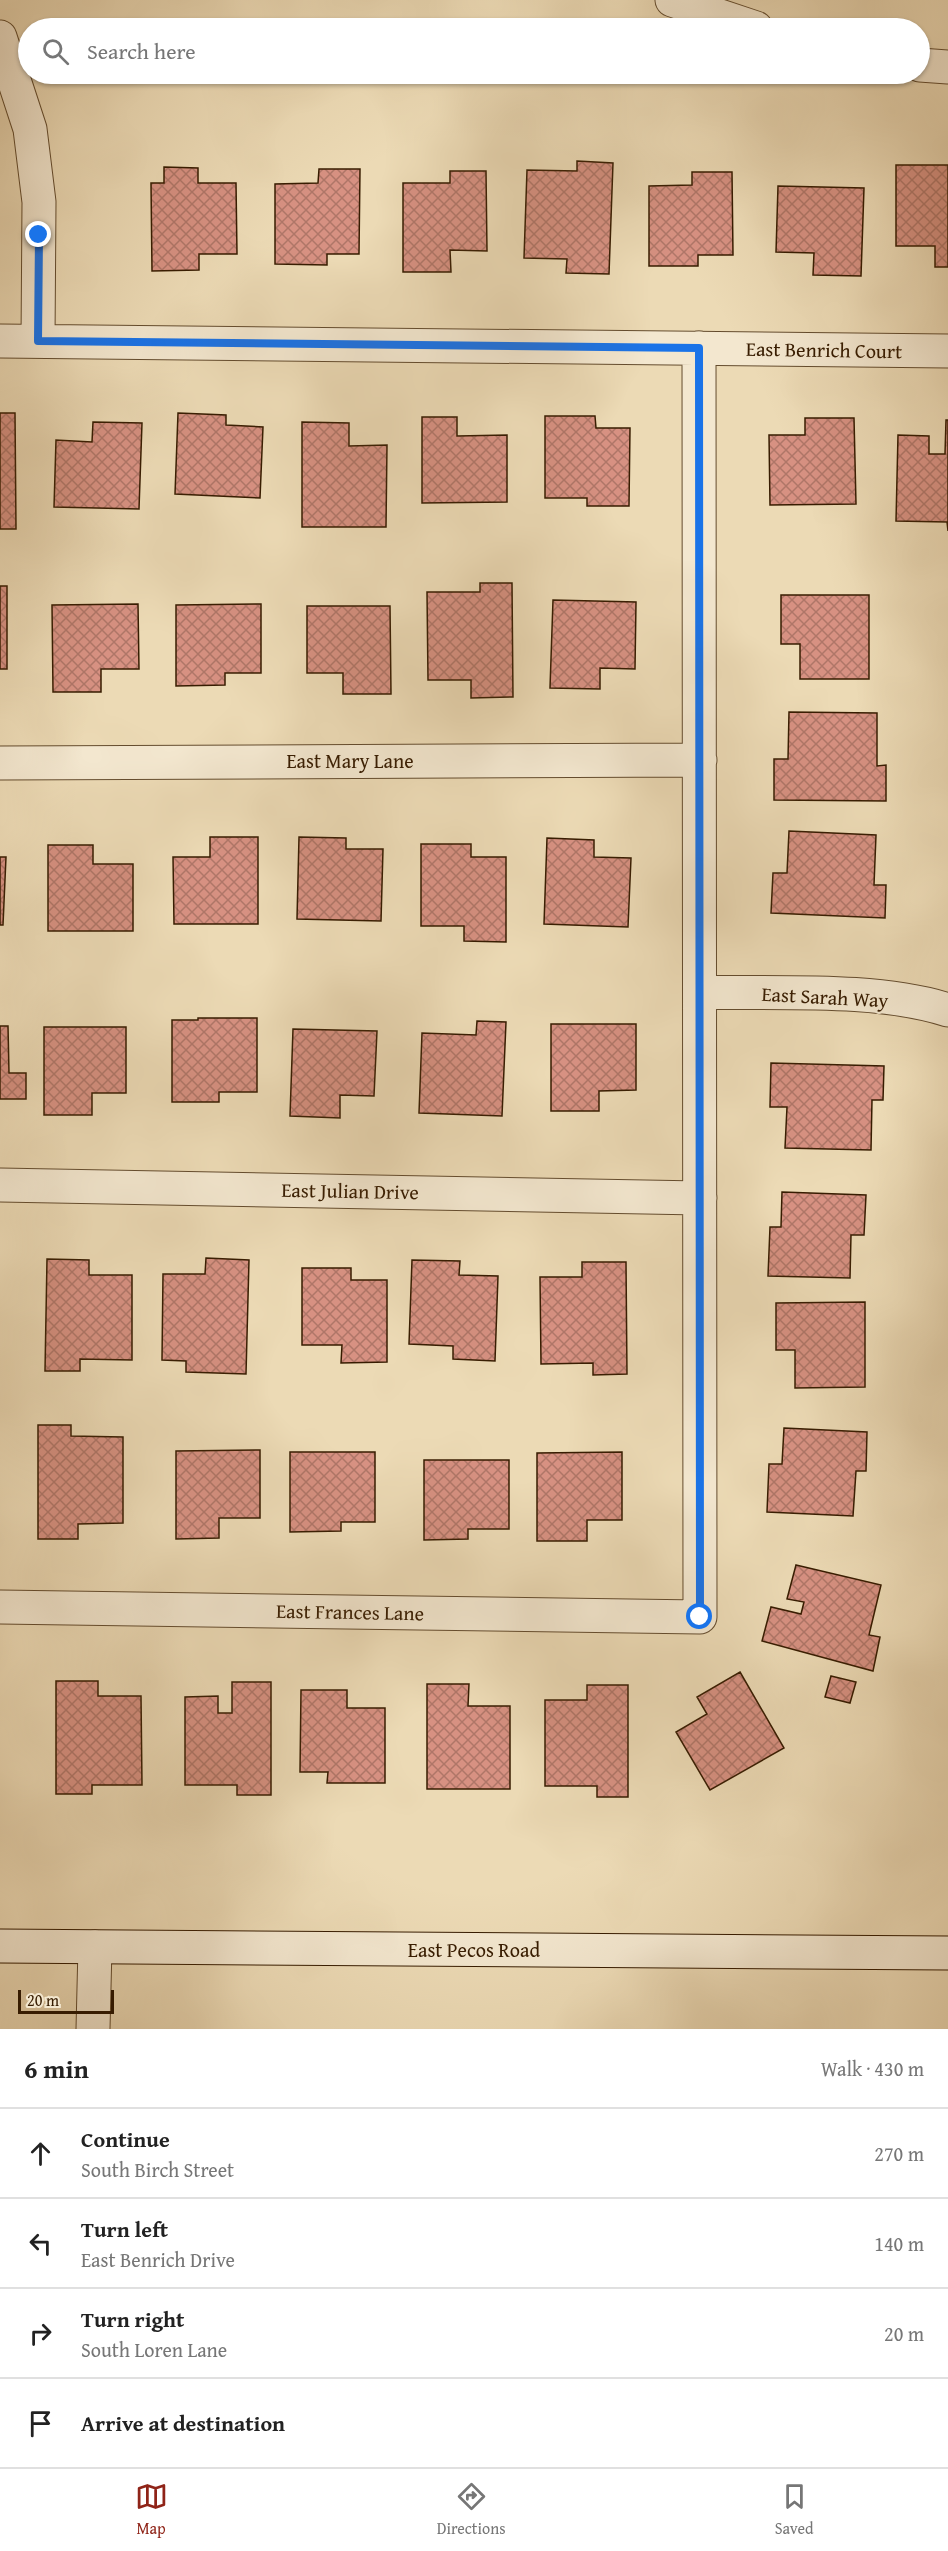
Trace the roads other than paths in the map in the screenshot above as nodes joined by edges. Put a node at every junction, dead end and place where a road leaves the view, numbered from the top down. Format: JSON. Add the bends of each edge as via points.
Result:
{"nodes":[{"id":1,"x":672,"y":0,"type":"edge"},
{"id":2,"x":726,"y":18,"type":"edge"},
{"id":3,"x":0,"y":37,"type":"edge"},
{"id":4,"x":930,"y":66,"type":"edge"},
{"id":5,"x":948,"y":68,"type":"edge"},
{"id":6,"x":0,"y":341,"type":"edge"},
{"id":7,"x":38,"y":341,"type":"junction"},
{"id":8,"x":699,"y":348,"type":"junction"},
{"id":9,"x":948,"y":351,"type":"edge"},
{"id":10,"x":699,"y":760,"type":"junction"},
{"id":11,"x":0,"y":763,"type":"edge"},
{"id":12,"x":700,"y":992,"type":"junction"},
{"id":13,"x":948,"y":1010,"type":"edge"},
{"id":14,"x":0,"y":1185,"type":"edge"},
{"id":15,"x":700,"y":1198,"type":"junction"},
{"id":16,"x":0,"y":1606,"type":"edge"},
{"id":17,"x":0,"y":1946,"type":"edge"},
{"id":18,"x":95,"y":1947,"type":"junction"},
{"id":19,"x":948,"y":1953,"type":"edge"},
{"id":20,"x":93,"y":2029,"type":"edge"}],
"edges":[{"from":1,"to":2,"type":"street"},
{"from":3,"to":7,"type":"street","via":[[31,139],[39,202]]},
{"from":4,"to":5,"type":"street"},
{"from":6,"to":7,"type":"street","name":"East Benrich Court"},
{"from":7,"to":8,"type":"street","name":"East Benrich Court"},
{"from":8,"to":9,"type":"street","name":"East Benrich Court"},
{"from":8,"to":10,"type":"street"},
{"from":10,"to":11,"type":"street","name":"East Mary Lane"},
{"from":10,"to":12,"type":"street"},
{"from":12,"to":13,"type":"street","name":"East Sarah Way","via":[[849,995],[929,1004]]},
{"from":12,"to":15,"type":"street"},
{"from":14,"to":15,"type":"street","name":"East Julian Drive"},
{"from":15,"to":16,"type":"street","name":"East Frances Lane","via":[[700,1617]]},
{"from":17,"to":18,"type":"street","name":"East Pecos Road"},
{"from":18,"to":19,"type":"street","name":"East Pecos Road"},
{"from":18,"to":20,"type":"street"}]}
